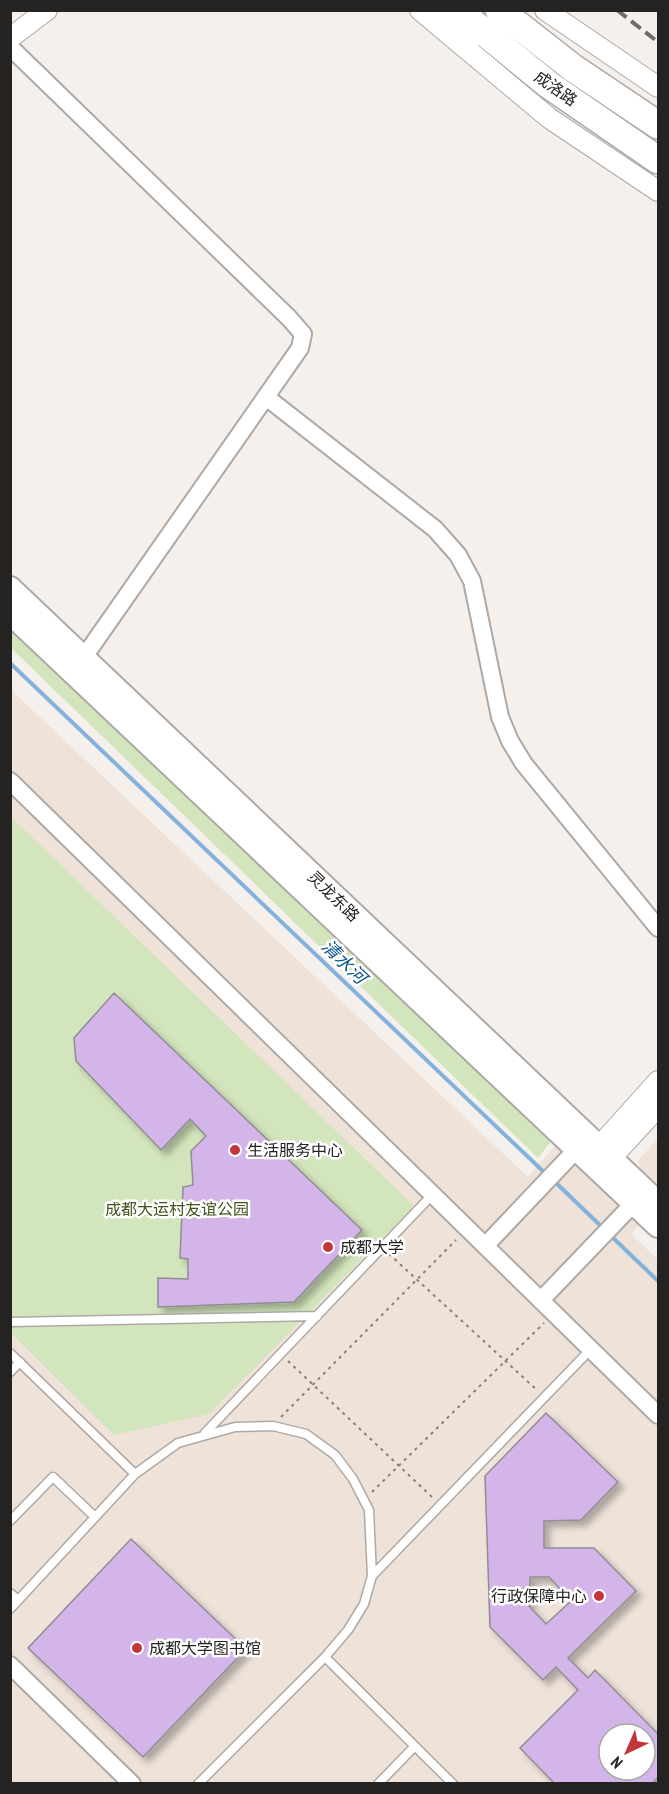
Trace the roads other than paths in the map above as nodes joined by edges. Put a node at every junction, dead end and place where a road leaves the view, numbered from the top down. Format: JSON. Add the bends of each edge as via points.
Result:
{"nodes":[{"id":1,"x":47,"y":10,"type":"edge"},
{"id":2,"x":420,"y":10,"type":"edge"},
{"id":3,"x":434,"y":10,"type":"edge"},
{"id":4,"x":457,"y":10,"type":"edge"},
{"id":5,"x":499,"y":10,"type":"edge"},
{"id":6,"x":520,"y":10,"type":"edge"},
{"id":7,"x":545,"y":10,"type":"edge"},
{"id":8,"x":10,"y":38,"type":"edge"},
{"id":9,"x":10,"y":47,"type":"edge"},
{"id":10,"x":573,"y":68,"type":"junction"},
{"id":11,"x":549,"y":85,"type":"junction"},
{"id":12,"x":658,"y":87,"type":"edge"},
{"id":13,"x":658,"y":125,"type":"edge"},
{"id":14,"x":658,"y":160,"type":"edge"},
{"id":15,"x":658,"y":190,"type":"edge"},
{"id":16,"x":266,"y":397,"type":"junction"},
{"id":17,"x":10,"y":588,"type":"edge"},
{"id":18,"x":10,"y":613,"type":"edge"},
{"id":19,"x":79,"y":665,"type":"junction"},
{"id":20,"x":10,"y":781,"type":"edge"},
{"id":21,"x":658,"y":927,"type":"edge"},
{"id":22,"x":658,"y":1081,"type":"edge"},
{"id":23,"x":658,"y":1107,"type":"edge"},
{"id":24,"x":589,"y":1159,"type":"junction"},
{"id":25,"x":433,"y":1194,"type":"junction"},
{"id":26,"x":658,"y":1203,"type":"edge"},
{"id":27,"x":627,"y":1210,"type":"junction"},
{"id":28,"x":658,"y":1226,"type":"edge"},
{"id":29,"x":485,"y":1246,"type":"junction"},
{"id":30,"x":541,"y":1300,"type":"junction"},
{"id":31,"x":317,"y":1316,"type":"junction"},
{"id":32,"x":10,"y":1322,"type":"edge"},
{"id":33,"x":591,"y":1349,"type":"junction"},
{"id":34,"x":10,"y":1353,"type":"edge"},
{"id":35,"x":20,"y":1362,"type":"junction"},
{"id":36,"x":10,"y":1372,"type":"edge"},
{"id":37,"x":658,"y":1415,"type":"edge"},
{"id":38,"x":205,"y":1433,"type":"junction"},
{"id":39,"x":135,"y":1474,"type":"junction"},
{"id":40,"x":95,"y":1517,"type":"junction"},
{"id":41,"x":10,"y":1521,"type":"edge"},
{"id":42,"x":372,"y":1576,"type":"junction"},
{"id":43,"x":10,"y":1593,"type":"edge"},
{"id":44,"x":18,"y":1600,"type":"junction"},
{"id":45,"x":10,"y":1608,"type":"edge"},
{"id":46,"x":325,"y":1657,"type":"junction"},
{"id":47,"x":10,"y":1665,"type":"edge"},
{"id":48,"x":415,"y":1746,"type":"junction"},
{"id":49,"x":132,"y":1784,"type":"edge"},
{"id":50,"x":198,"y":1784,"type":"edge"},
{"id":51,"x":378,"y":1784,"type":"edge"},
{"id":52,"x":453,"y":1784,"type":"edge"}],
"edges":[{"from":1,"to":8,"type":"street"},
{"from":2,"to":15,"type":"street","via":[[549,118]]},
{"from":3,"to":11,"type":"highway"},
{"from":4,"to":11,"type":"highway","name":"成洛路"},
{"from":5,"to":10,"type":"highway","name":"成洛路"},
{"from":6,"to":10,"type":"highway"},
{"from":7,"to":12,"type":"street"},
{"from":9,"to":16,"type":"street","via":[[303,334],[300,348]]},
{"from":10,"to":13,"type":"highway","name":"成洛路"},
{"from":11,"to":14,"type":"highway","name":"成洛路"},
{"from":16,"to":19,"type":"street"},
{"from":16,"to":21,"type":"street","via":[[435,529],[458,555],[472,581],[500,717],[510,741],[524,765]]},
{"from":17,"to":19,"type":"main road","name":"灵龙东路"},
{"from":18,"to":19,"type":"main road","name":"灵龙东路"},
{"from":19,"to":24,"type":"main road","name":"灵龙东路"},
{"from":20,"to":25,"type":"street"},
{"from":22,"to":24,"type":"street"},
{"from":23,"to":24,"type":"street"},
{"from":24,"to":26,"type":"main road","name":"灵龙东路"},
{"from":24,"to":27,"type":"main road","name":"灵龙东路"},
{"from":24,"to":29,"type":"street"},
{"from":25,"to":29,"type":"street"},
{"from":25,"to":31,"type":"lane"},
{"from":27,"to":28,"type":"main road","name":"灵龙东路"},
{"from":27,"to":30,"type":"street"},
{"from":29,"to":30,"type":"street"},
{"from":30,"to":33,"type":"street"},
{"from":31,"to":32,"type":"lane"},
{"from":31,"to":38,"type":"lane"},
{"from":33,"to":37,"type":"street"},
{"from":33,"to":42,"type":"lane"},
{"from":34,"to":35,"type":"lane"},
{"from":35,"to":36,"type":"lane"},
{"from":35,"to":39,"type":"lane"},
{"from":38,"to":39,"type":"lane","via":[[178,1443]]},
{"from":38,"to":42,"type":"lane","via":[[273,1425],[306,1434],[335,1455],[364,1500],[370,1521]]},
{"from":39,"to":40,"type":"lane"},
{"from":40,"to":41,"type":"lane","via":[[53,1477]]},
{"from":40,"to":44,"type":"lane"},
{"from":42,"to":46,"type":"lane","via":[[364,1604]]},
{"from":43,"to":44,"type":"lane"},
{"from":44,"to":45,"type":"lane"},
{"from":46,"to":48,"type":"lane"},
{"from":46,"to":50,"type":"lane"},
{"from":47,"to":49,"type":"street"},
{"from":48,"to":51,"type":"lane"},
{"from":48,"to":52,"type":"lane"}]}
